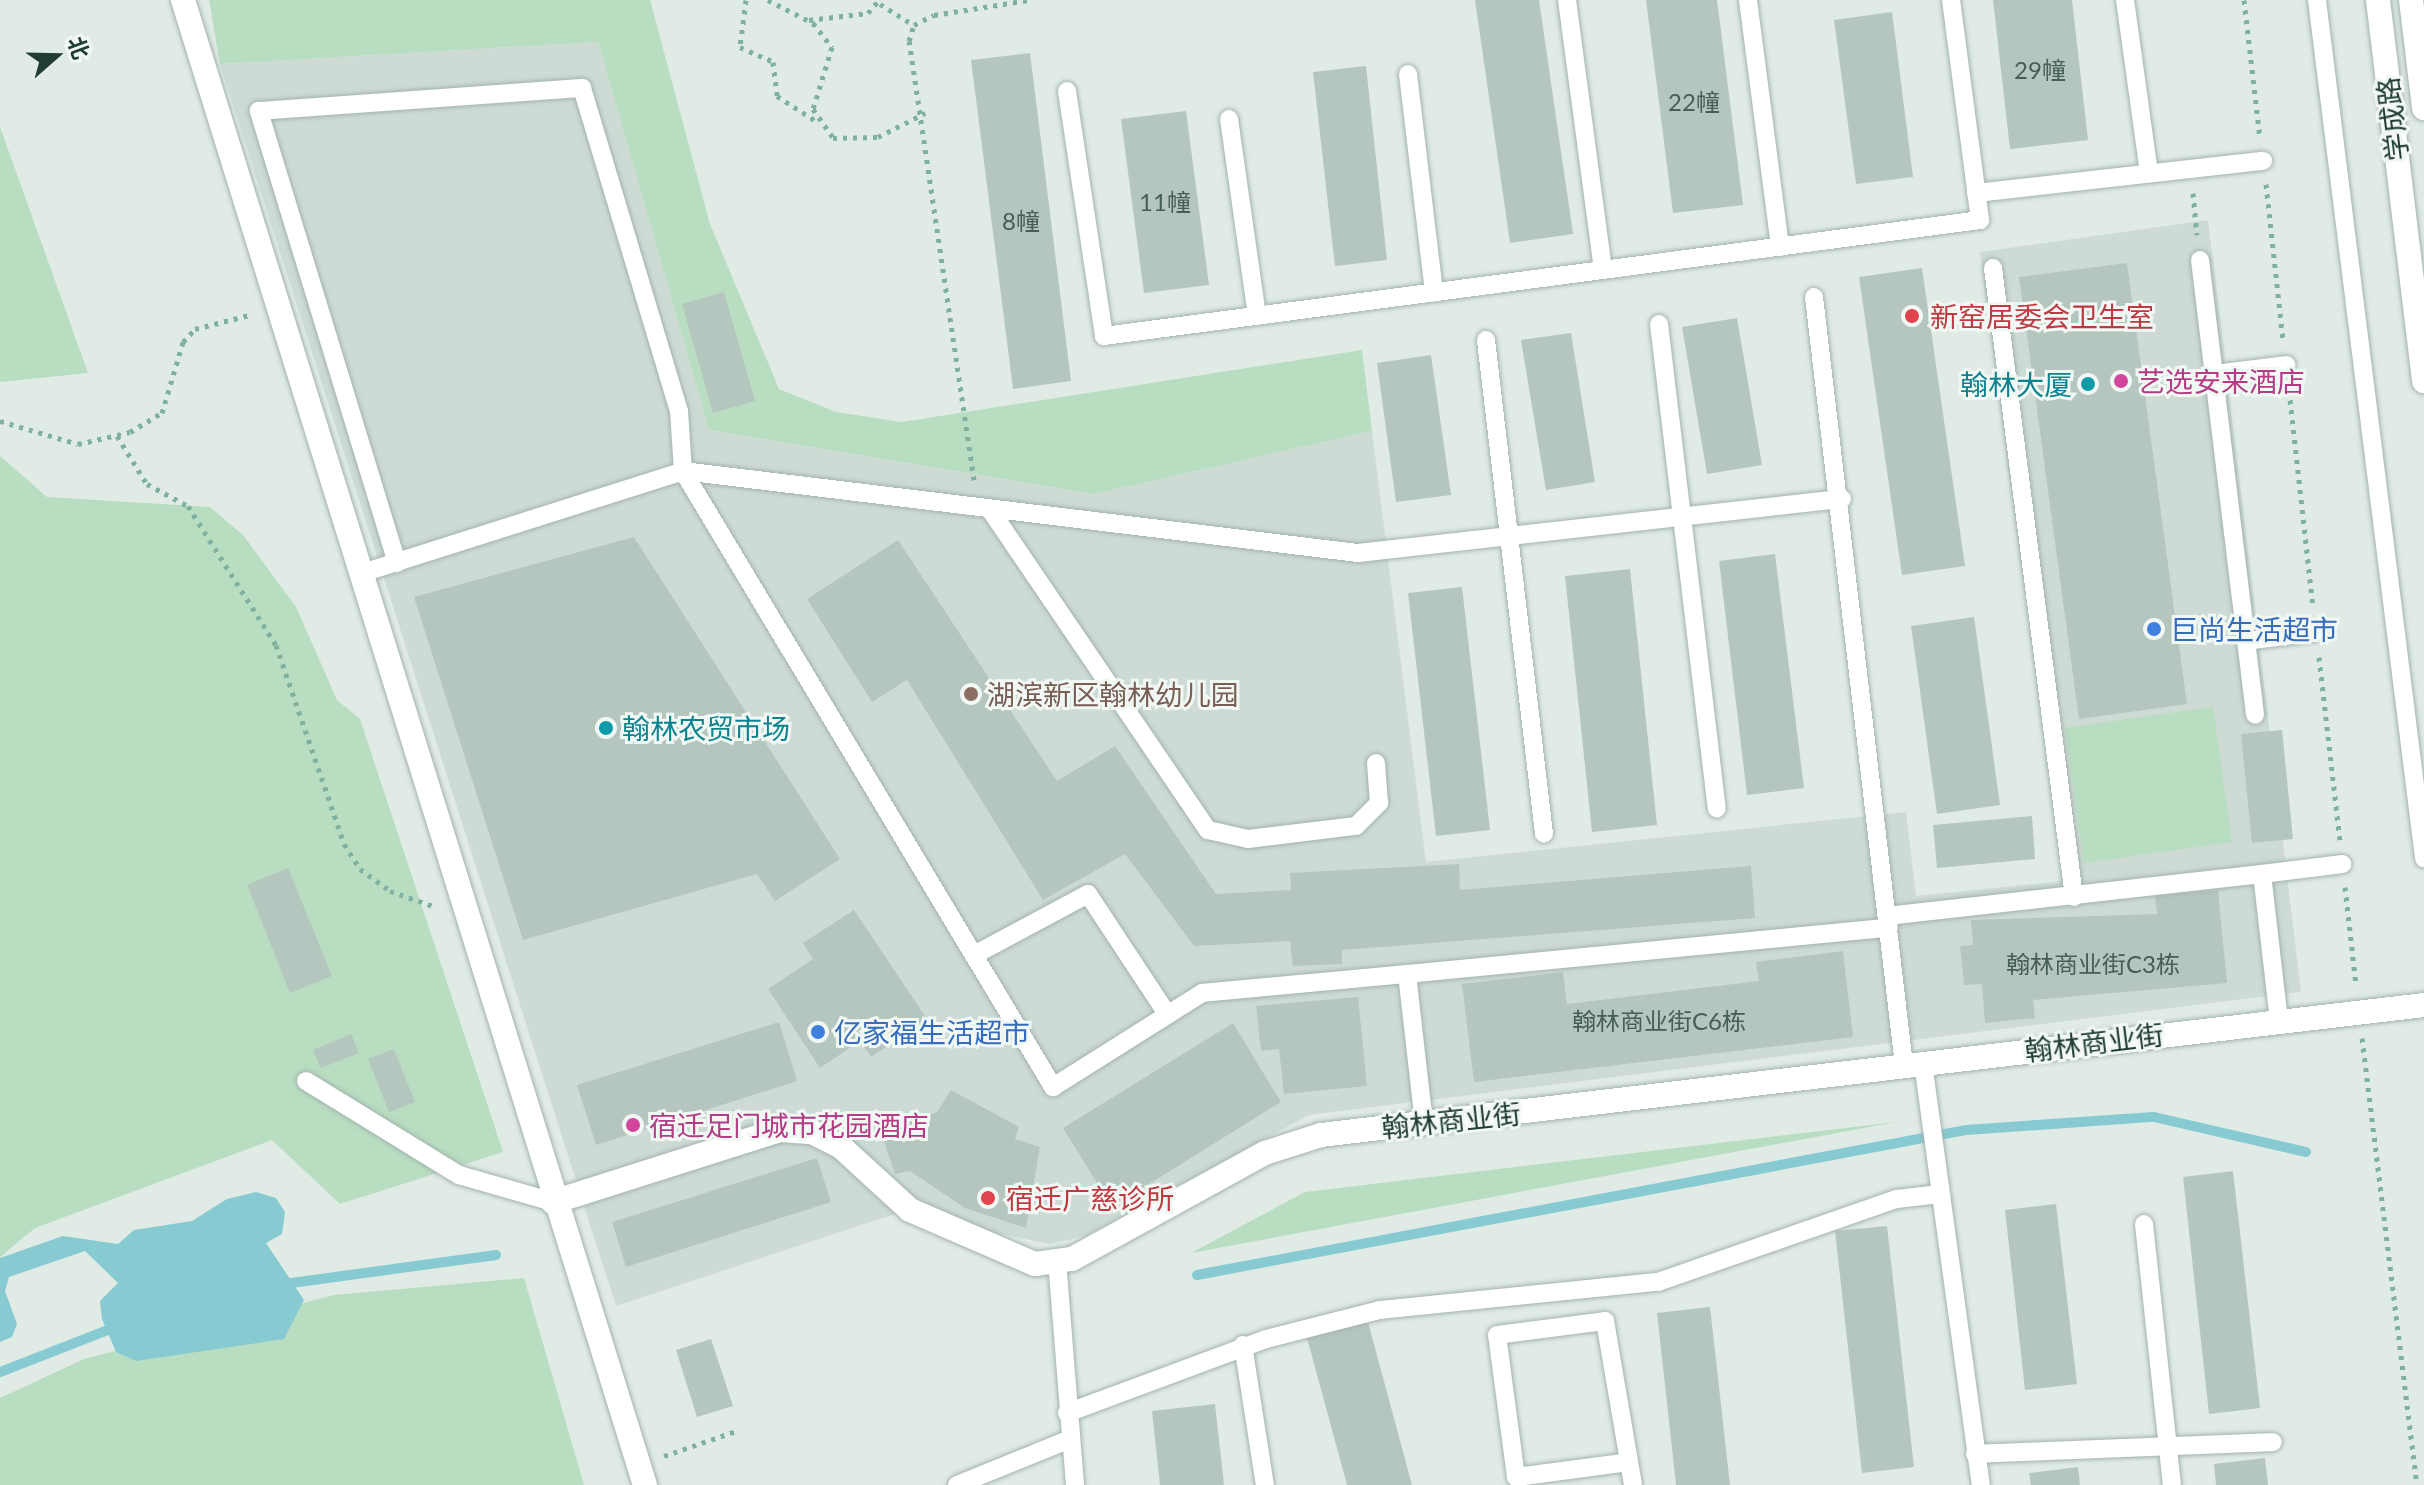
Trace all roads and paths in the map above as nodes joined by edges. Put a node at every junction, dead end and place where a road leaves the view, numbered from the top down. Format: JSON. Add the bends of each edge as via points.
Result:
{"nodes":[{"id":1,"x":183,"y":0,"type":"edge"},
{"id":2,"x":746,"y":0,"type":"edge"},
{"id":3,"x":1029,"y":0,"type":"edge"},
{"id":4,"x":1567,"y":0,"type":"edge"},
{"id":5,"x":1748,"y":0,"type":"edge"},
{"id":6,"x":1951,"y":0,"type":"edge"},
{"id":7,"x":2125,"y":0,"type":"edge"},
{"id":8,"x":2244,"y":0,"type":"edge"},
{"id":9,"x":2317,"y":0,"type":"edge"},
{"id":10,"x":2378,"y":0,"type":"edge"},
{"id":11,"x":2411,"y":0,"type":"edge"},
{"id":12,"x":772,"y":1,"type":"edge"},
{"id":13,"x":880,"y":2,"type":"edge"},
{"id":14,"x":806,"y":20,"type":"junction"},
{"id":15,"x":914,"y":25,"type":"junction"},
{"id":16,"x":1408,"y":74,"type":"dead end"},
{"id":17,"x":1067,"y":91,"type":"dead end"},
{"id":18,"x":2424,"y":108,"type":"edge"},
{"id":19,"x":925,"y":113,"type":"junction"},
{"id":20,"x":1229,"y":119,"type":"dead end"},
{"id":21,"x":821,"y":124,"type":"junction"},
{"id":22,"x":2263,"y":161,"type":"junction"},
{"id":23,"x":2190,"y":169,"type":"junction"},
{"id":24,"x":2149,"y":173,"type":"junction"},
{"id":25,"x":1976,"y":193,"type":"junction"},
{"id":26,"x":1780,"y":247,"type":"junction"},
{"id":27,"x":2200,"y":260,"type":"joint"},
{"id":28,"x":1993,"y":268,"type":"dead end"},
{"id":29,"x":1603,"y":270,"type":"junction"},
{"id":30,"x":1434,"y":292,"type":"junction"},
{"id":31,"x":1814,"y":297,"type":"dead end"},
{"id":32,"x":277,"y":308,"type":"junction"},
{"id":33,"x":1257,"y":316,"type":"junction"},
{"id":34,"x":1659,"y":324,"type":"dead end"},
{"id":35,"x":1486,"y":340,"type":"dead end"},
{"id":36,"x":2286,"y":365,"type":"junction"},
{"id":37,"x":2214,"y":374,"type":"junction"},
{"id":38,"x":2424,"y":381,"type":"edge"},
{"id":39,"x":0,"y":421,"type":"edge"},
{"id":40,"x":117,"y":436,"type":"junction"},
{"id":41,"x":683,"y":471,"type":"junction"},
{"id":42,"x":1842,"y":499,"type":"junction"},
{"id":43,"x":984,"y":510,"type":"junction"},
{"id":44,"x":1682,"y":517,"type":"junction"},
{"id":45,"x":1510,"y":536,"type":"junction"},
{"id":46,"x":397,"y":563,"type":"junction"},
{"id":47,"x":359,"y":574,"type":"junction"},
{"id":48,"x":2316,"y":632,"type":"junction"},
{"id":49,"x":2246,"y":641,"type":"junction"},
{"id":50,"x":2255,"y":715,"type":"dead end"},
{"id":51,"x":1376,"y":763,"type":"dead end"},
{"id":52,"x":1717,"y":809,"type":"dead end"},
{"id":53,"x":1544,"y":834,"type":"dead end"},
{"id":54,"x":2424,"y":858,"type":"edge"},
{"id":55,"x":2342,"y":864,"type":"junction"},
{"id":56,"x":2262,"y":874,"type":"junction"},
{"id":57,"x":2074,"y":897,"type":"junction"},
{"id":58,"x":464,"y":914,"type":"junction"},
{"id":59,"x":1888,"y":922,"type":"junction"},
{"id":60,"x":976,"y":954,"type":"junction"},
{"id":61,"x":1407,"y":974,"type":"junction"},
{"id":62,"x":2424,"y":1005,"type":"edge"},
{"id":63,"x":2359,"y":1012,"type":"junction"},
{"id":64,"x":1167,"y":1014,"type":"junction"},
{"id":65,"x":2279,"y":1020,"type":"junction"},
{"id":66,"x":1913,"y":1064,"type":"junction"},
{"id":67,"x":306,"y":1081,"type":"dead end"},
{"id":68,"x":1424,"y":1124,"type":"junction"},
{"id":69,"x":1940,"y":1194,"type":"junction"},
{"id":70,"x":553,"y":1202,"type":"junction"},
{"id":71,"x":2144,"y":1224,"type":"dead end"},
{"id":72,"x":1057,"y":1261,"type":"junction"},
{"id":73,"x":1599,"y":1288,"type":"junction"},
{"id":74,"x":1605,"y":1321,"type":"junction"},
{"id":75,"x":1243,"y":1345,"type":"junction"},
{"id":76,"x":1067,"y":1413,"type":"junction"},
{"id":77,"x":739,"y":1430,"type":"dead end"},
{"id":78,"x":1068,"y":1440,"type":"junction"},
{"id":79,"x":2273,"y":1442,"type":"dead end"},
{"id":80,"x":2167,"y":1445,"type":"junction"},
{"id":81,"x":1975,"y":1454,"type":"junction"},
{"id":82,"x":1629,"y":1462,"type":"junction"},
{"id":83,"x":642,"y":1475,"type":"edge"},
{"id":84,"x":957,"y":1485,"type":"edge"},
{"id":85,"x":1075,"y":1485,"type":"edge"},
{"id":86,"x":1265,"y":1485,"type":"edge"},
{"id":87,"x":1633,"y":1485,"type":"edge"},
{"id":88,"x":1981,"y":1485,"type":"edge"},
{"id":89,"x":2172,"y":1485,"type":"edge"},
{"id":90,"x":2417,"y":1485,"type":"edge"}],
"edges":[{"from":1,"to":32,"type":"street"},
{"from":2,"to":21,"type":"path","via":[[740,47],[773,62],[784,105]]},
{"from":3,"to":15,"type":"path"},
{"from":4,"to":29,"type":"lane"},
{"from":5,"to":26,"type":"lane"},
{"from":6,"to":25,"type":"lane"},
{"from":7,"to":24,"type":"lane"},
{"from":8,"to":22,"type":"path"},
{"from":9,"to":54,"type":"lane"},
{"from":10,"to":38,"type":"street","name":"学成路"},
{"from":11,"to":18,"type":"street","name":"学成路"},
{"from":12,"to":14,"type":"path"},
{"from":13,"to":14,"type":"path","via":[[848,18]]},
{"from":13,"to":15,"type":"path"},
{"from":14,"to":21,"type":"path","via":[[832,47],[813,109]]},
{"from":15,"to":19,"type":"path","via":[[909,41]]},
{"from":16,"to":30,"type":"lane"},
{"from":17,"to":33,"type":"lane","via":[[1104,336]]},
{"from":19,"to":21,"type":"path","via":[[907,127],[862,141],[833,138]]},
{"from":19,"to":43,"type":"path"},
{"from":20,"to":33,"type":"lane"},
{"from":22,"to":23,"type":"lane"},
{"from":22,"to":36,"type":"path"},
{"from":23,"to":24,"type":"lane"},
{"from":23,"to":27,"type":"path"},
{"from":24,"to":25,"type":"lane"},
{"from":25,"to":26,"type":"lane","via":[[1980,220]]},
{"from":26,"to":29,"type":"lane"},
{"from":27,"to":37,"type":"lane"},
{"from":28,"to":57,"type":"lane"},
{"from":29,"to":30,"type":"lane"},
{"from":30,"to":33,"type":"lane"},
{"from":31,"to":42,"type":"lane"},
{"from":32,"to":40,"type":"path","via":[[195,329],[183,342],[162,413]]},
{"from":32,"to":47,"type":"street"},
{"from":34,"to":44,"type":"lane"},
{"from":35,"to":45,"type":"lane"},
{"from":36,"to":37,"type":"lane"},
{"from":36,"to":48,"type":"path"},
{"from":37,"to":49,"type":"lane"},
{"from":39,"to":40,"type":"path","via":[[78,444]]},
{"from":40,"to":58,"type":"path","via":[[147,484],[188,506],[276,645],[344,844],[360,869],[390,891]]},
{"from":41,"to":43,"type":"lane"},
{"from":41,"to":46,"type":"lane"},
{"from":41,"to":46,"type":"lane","via":[[679,411],[582,88],[259,111]]},
{"from":41,"to":60,"type":"lane"},
{"from":42,"to":44,"type":"lane"},
{"from":42,"to":59,"type":"lane"},
{"from":43,"to":45,"type":"lane","via":[[1358,553]]},
{"from":43,"to":51,"type":"lane","via":[[1208,830],[1248,839],[1356,826],[1379,803]]},
{"from":44,"to":45,"type":"lane"},
{"from":44,"to":52,"type":"lane"},
{"from":45,"to":53,"type":"lane"},
{"from":46,"to":47,"type":"lane"},
{"from":47,"to":58,"type":"street"},
{"from":48,"to":49,"type":"lane"},
{"from":48,"to":55,"type":"path"},
{"from":49,"to":50,"type":"lane"},
{"from":55,"to":56,"type":"lane"},
{"from":55,"to":63,"type":"path"},
{"from":56,"to":57,"type":"lane"},
{"from":56,"to":65,"type":"lane"},
{"from":57,"to":59,"type":"lane"},
{"from":58,"to":70,"type":"street"},
{"from":59,"to":61,"type":"lane"},
{"from":59,"to":66,"type":"lane"},
{"from":60,"to":64,"type":"lane","via":[[1088,894]]},
{"from":60,"to":64,"type":"lane","via":[[1053,1087]]},
{"from":61,"to":64,"type":"lane","via":[[1202,993]]},
{"from":61,"to":68,"type":"lane"},
{"from":62,"to":63,"type":"street","name":"翰林商业街"},
{"from":63,"to":65,"type":"street","name":"翰林商业街"},
{"from":63,"to":90,"type":"path"},
{"from":65,"to":66,"type":"street","name":"翰林商业街"},
{"from":66,"to":68,"type":"street","name":"翰林商业街"},
{"from":66,"to":69,"type":"lane","via":[[1931,1122]]},
{"from":67,"to":70,"type":"lane","via":[[459,1175]]},
{"from":68,"to":72,"type":"street","name":"翰林商业街","via":[[1321,1135],[1265,1153]]},
{"from":69,"to":73,"type":"lane","via":[[1897,1199],[1658,1282]]},
{"from":69,"to":81,"type":"lane"},
{"from":70,"to":72,"type":"street","via":[[780,1130],[812,1132],[942,1228],[1035,1264]]},
{"from":70,"to":83,"type":"street"},
{"from":71,"to":80,"type":"lane"},
{"from":72,"to":76,"type":"lane"},
{"from":73,"to":74,"type":"lane"},
{"from":73,"to":75,"type":"lane","via":[[1380,1310]]},
{"from":74,"to":82,"type":"lane"},
{"from":74,"to":82,"type":"lane","via":[[1497,1335],[1516,1477]]},
{"from":75,"to":76,"type":"lane"},
{"from":75,"to":86,"type":"lane"},
{"from":76,"to":78,"type":"lane"},
{"from":77,"to":83,"type":"path"},
{"from":78,"to":84,"type":"lane"},
{"from":78,"to":85,"type":"lane"},
{"from":79,"to":80,"type":"lane"},
{"from":80,"to":81,"type":"lane"},
{"from":80,"to":89,"type":"lane"},
{"from":81,"to":88,"type":"lane"},
{"from":82,"to":87,"type":"lane"}]}
